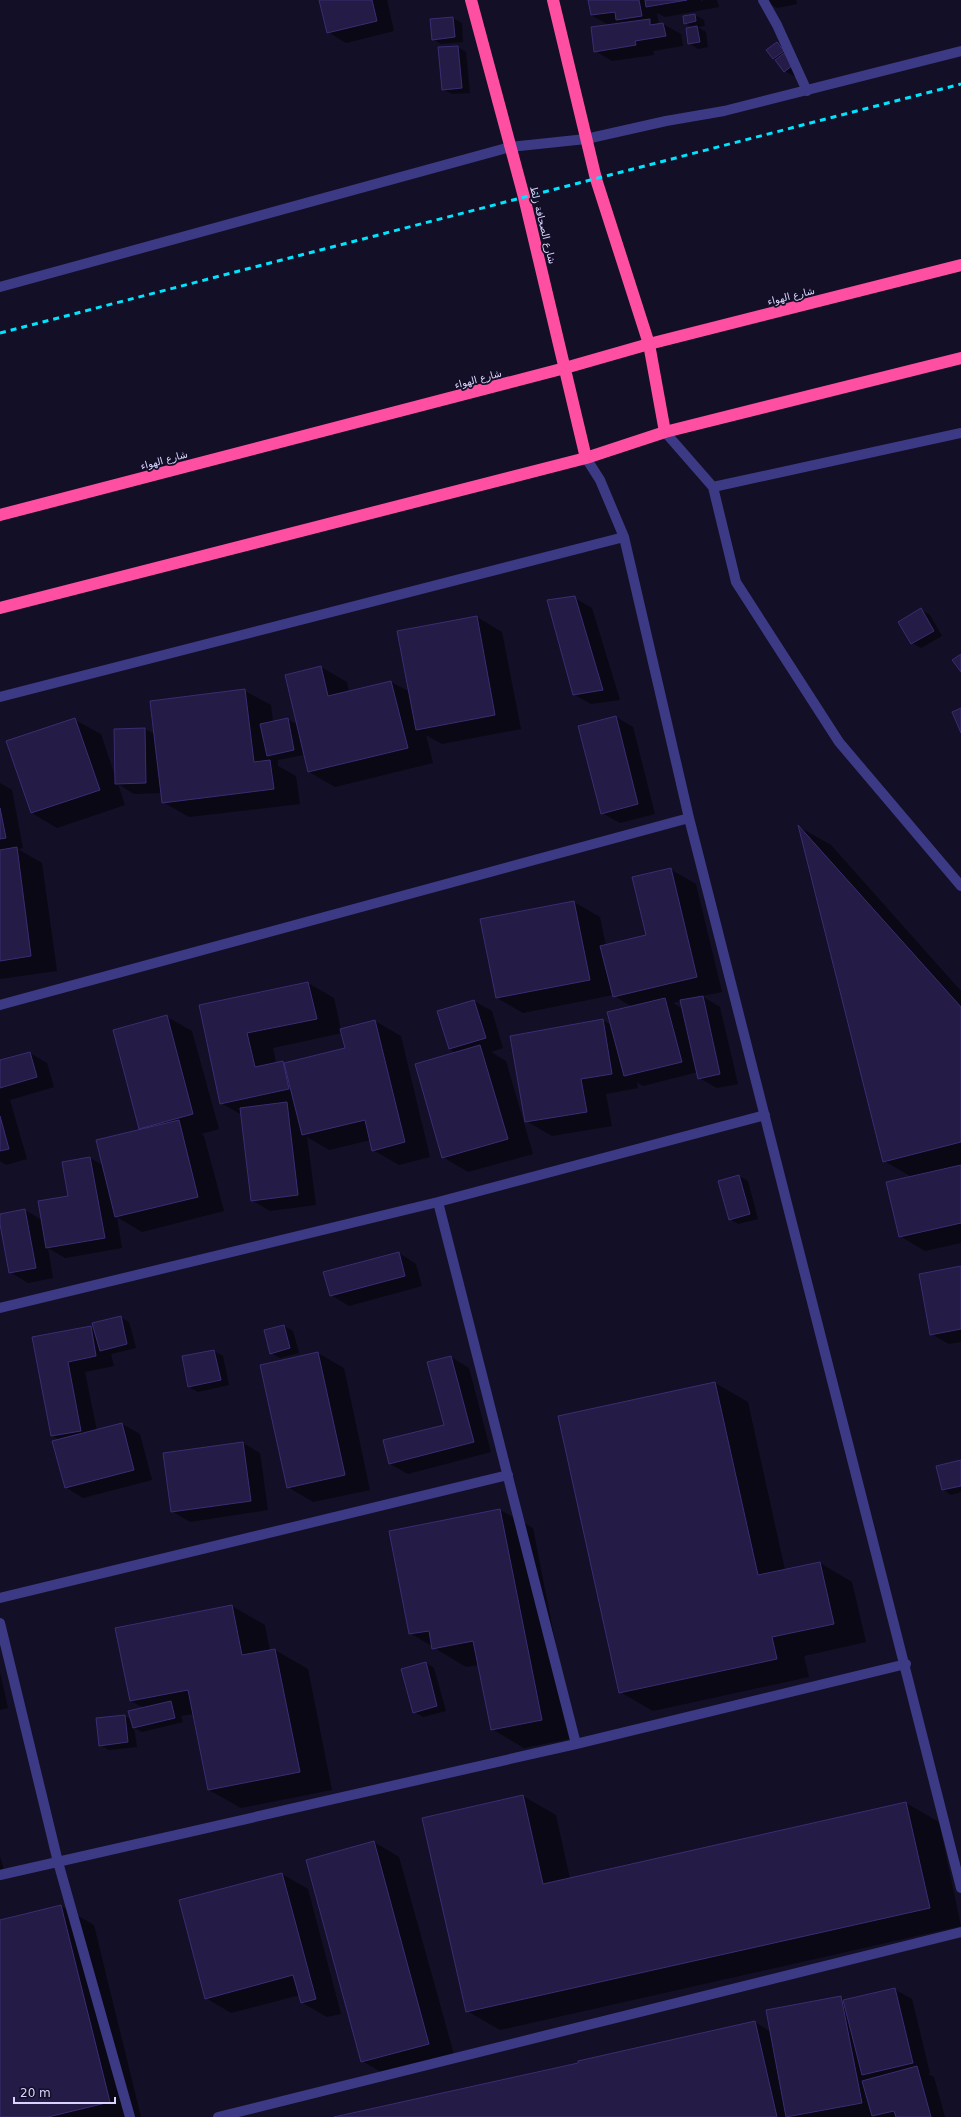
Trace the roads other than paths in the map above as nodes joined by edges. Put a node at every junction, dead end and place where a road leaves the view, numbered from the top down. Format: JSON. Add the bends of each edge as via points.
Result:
{"nodes":[{"id":1,"x":471,"y":0,"type":"edge"},
{"id":2,"x":553,"y":0,"type":"edge"},
{"id":3,"x":763,"y":0,"type":"edge"},
{"id":4,"x":961,"y":51,"type":"edge"},
{"id":5,"x":807,"y":91,"type":"junction"},
{"id":6,"x":586,"y":139,"type":"junction"},
{"id":7,"x":510,"y":147,"type":"junction"},
{"id":8,"x":961,"y":265,"type":"edge"},
{"id":9,"x":0,"y":287,"type":"edge"},
{"id":10,"x":649,"y":344,"type":"junction"},
{"id":11,"x":961,"y":358,"type":"edge"},
{"id":12,"x":565,"y":368,"type":"junction"},
{"id":13,"x":665,"y":432,"type":"junction"},
{"id":14,"x":961,"y":433,"type":"edge"},
{"id":15,"x":586,"y":458,"type":"junction"},
{"id":16,"x":712,"y":486,"type":"junction"},
{"id":17,"x":0,"y":515,"type":"edge"},
{"id":18,"x":624,"y":537,"type":"junction"},
{"id":19,"x":0,"y":608,"type":"edge"},
{"id":20,"x":0,"y":696,"type":"edge"},
{"id":21,"x":689,"y":818,"type":"junction"},
{"id":22,"x":961,"y":886,"type":"edge"},
{"id":23,"x":0,"y":1005,"type":"edge"},
{"id":24,"x":765,"y":1114,"type":"junction"},
{"id":25,"x":438,"y":1202,"type":"junction"},
{"id":26,"x":0,"y":1308,"type":"edge"},
{"id":27,"x":508,"y":1475,"type":"junction"},
{"id":28,"x":0,"y":1598,"type":"edge"},
{"id":29,"x":0,"y":1623,"type":"edge"},
{"id":30,"x":906,"y":1664,"type":"junction"},
{"id":31,"x":576,"y":1744,"type":"junction"},
{"id":32,"x":58,"y":1862,"type":"junction"},
{"id":33,"x":0,"y":1875,"type":"edge"},
{"id":34,"x":961,"y":1888,"type":"edge"},
{"id":35,"x":961,"y":1932,"type":"edge"},
{"id":36,"x":130,"y":2117,"type":"edge"},
{"id":37,"x":218,"y":2117,"type":"edge"}],
"edges":[{"from":1,"to":7,"type":"highway","name":"شارع الصحافة زلط"},
{"from":2,"to":6,"type":"highway"},
{"from":3,"to":5,"type":"street","via":[[778,25]]},
{"from":4,"to":5,"type":"street"},
{"from":5,"to":6,"type":"street"},
{"from":6,"to":7,"type":"street"},
{"from":6,"to":10,"type":"highway","via":[[596,179]]},
{"from":7,"to":9,"type":"street"},
{"from":7,"to":12,"type":"highway","name":"شارع الصحافة زلط"},
{"from":8,"to":10,"type":"highway","name":"شارع الهواء"},
{"from":10,"to":12,"type":"highway","name":"شارع الهواء"},
{"from":10,"to":13,"type":"highway"},
{"from":11,"to":13,"type":"highway"},
{"from":12,"to":15,"type":"highway","name":"شارع الصحافة زلط"},
{"from":12,"to":17,"type":"highway","name":"شارع الهواء"},
{"from":13,"to":15,"type":"highway"},
{"from":13,"to":16,"type":"street"},
{"from":14,"to":16,"type":"street"},
{"from":15,"to":18,"type":"street","via":[[600,480]]},
{"from":15,"to":19,"type":"highway"},
{"from":16,"to":22,"type":"street","via":[[736,582],[838,742]]},
{"from":18,"to":20,"type":"street"},
{"from":18,"to":21,"type":"street"},
{"from":21,"to":23,"type":"street"},
{"from":21,"to":24,"type":"street"},
{"from":24,"to":25,"type":"street"},
{"from":24,"to":30,"type":"street"},
{"from":25,"to":26,"type":"street"},
{"from":25,"to":27,"type":"street"},
{"from":27,"to":28,"type":"street"},
{"from":27,"to":31,"type":"street"},
{"from":29,"to":32,"type":"street"},
{"from":30,"to":31,"type":"street"},
{"from":30,"to":34,"type":"street"},
{"from":31,"to":32,"type":"street"},
{"from":32,"to":33,"type":"street"},
{"from":32,"to":36,"type":"street"},
{"from":35,"to":37,"type":"street"}]}
